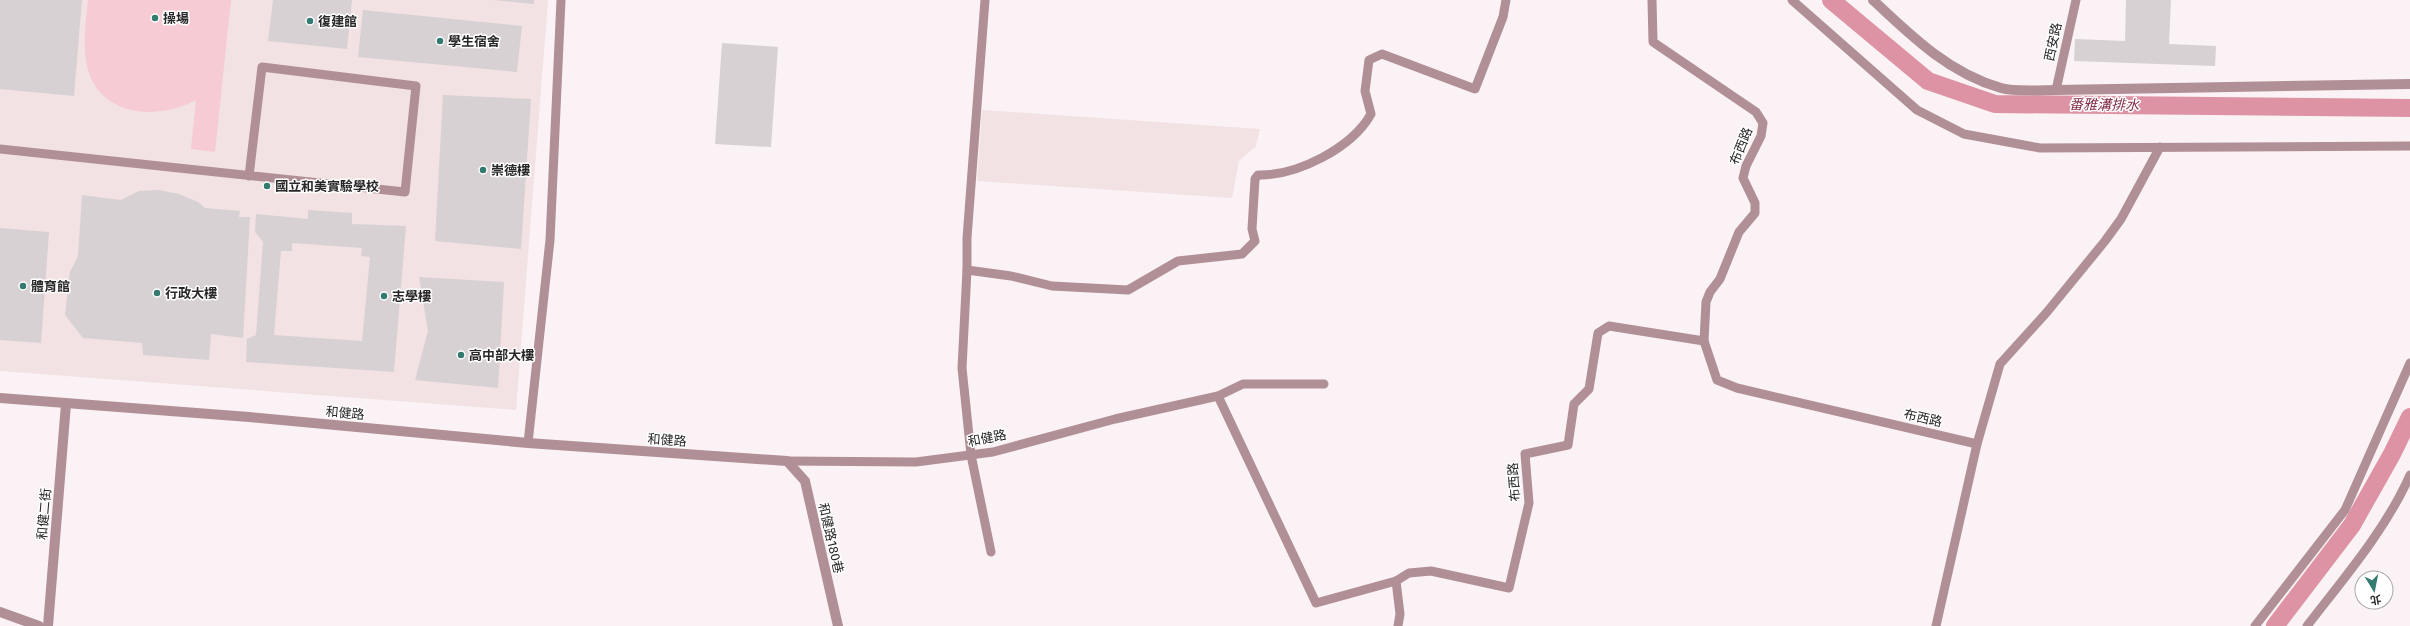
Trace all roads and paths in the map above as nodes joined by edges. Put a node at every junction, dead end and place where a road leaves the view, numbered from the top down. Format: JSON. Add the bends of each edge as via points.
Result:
{"nodes":[{"id":1,"x":560,"y":0,"type":"edge"},
{"id":2,"x":985,"y":0,"type":"edge"},
{"id":3,"x":1506,"y":0,"type":"edge"},
{"id":4,"x":1652,"y":0,"type":"edge"},
{"id":5,"x":1792,"y":0,"type":"edge"},
{"id":6,"x":1873,"y":0,"type":"edge"},
{"id":7,"x":2076,"y":0,"type":"edge"},
{"id":8,"x":2410,"y":84,"type":"edge"},
{"id":9,"x":2056,"y":90,"type":"junction"},
{"id":10,"x":2410,"y":146,"type":"edge"},
{"id":11,"x":2160,"y":147,"type":"junction"},
{"id":12,"x":0,"y":149,"type":"edge"},
{"id":13,"x":249,"y":176,"type":"junction"},
{"id":14,"x":967,"y":270,"type":"junction"},
{"id":15,"x":1704,"y":341,"type":"junction"},
{"id":16,"x":2410,"y":363,"type":"edge"},
{"id":17,"x":1324,"y":384,"type":"dead end"},
{"id":18,"x":1218,"y":396,"type":"junction"},
{"id":19,"x":0,"y":398,"type":"edge"},
{"id":20,"x":66,"y":404,"type":"junction"},
{"id":21,"x":528,"y":443,"type":"junction"},
{"id":22,"x":1977,"y":444,"type":"junction"},
{"id":23,"x":970,"y":455,"type":"junction"},
{"id":24,"x":788,"y":461,"type":"junction"},
{"id":25,"x":2410,"y":475,"type":"edge"},
{"id":26,"x":2405,"y":497,"type":"edge"},
{"id":27,"x":991,"y":552,"type":"dead end"},
{"id":28,"x":1396,"y":581,"type":"junction"},
{"id":29,"x":0,"y":612,"type":"edge"},
{"id":30,"x":39,"y":626,"type":"edge"},
{"id":31,"x":48,"y":626,"type":"edge"},
{"id":32,"x":838,"y":626,"type":"edge"},
{"id":33,"x":1398,"y":626,"type":"edge"},
{"id":34,"x":1936,"y":626,"type":"edge"},
{"id":35,"x":2255,"y":626,"type":"edge"},
{"id":36,"x":2307,"y":626,"type":"edge"}],
"edges":[{"from":1,"to":21,"type":"lane","via":[[550,240]]},
{"from":2,"to":14,"type":"lane","via":[[967,238]]},
{"from":3,"to":14,"type":"lane","via":[[1503,18],[1475,89],[1382,54],[1369,60],[1365,91],[1370,114],[1364,127],[1352,139],[1302,167],[1275,175],[1258,175],[1255,179],[1252,229],[1255,242],[1242,254],[1178,261],[1128,290],[1052,286],[1011,276]]},
{"from":4,"to":15,"type":"lane","name":"布西路","via":[[1653,42],[1756,112],[1763,123],[1762,136],[1746,166],[1743,178],[1755,203],[1754,213],[1739,232],[1720,279],[1706,302]]},
{"from":5,"to":11,"type":"lane","via":[[1917,110],[1964,134],[2040,148]]},
{"from":6,"to":9,"type":"street","via":[[1924,48],[1955,69],[2002,89]]},
{"from":7,"to":9,"type":"lane","name":"西安路"},
{"from":8,"to":9,"type":"street"},
{"from":10,"to":11,"type":"lane"},
{"from":11,"to":22,"type":"lane","via":[[2121,219],[2105,241],[2000,364]]},
{"from":12,"to":13,"type":"lane"},
{"from":13,"to":13,"type":"lane","via":[[405,192],[416,86],[262,67]]},
{"from":14,"to":23,"type":"lane","via":[[962,368]]},
{"from":15,"to":22,"type":"lane","name":"布西路","via":[[1717,380],[1737,388]]},
{"from":15,"to":28,"type":"lane","name":"布西路","via":[[1609,326],[1598,333],[1589,389],[1574,404],[1568,445],[1525,454],[1529,504],[1509,588],[1431,571],[1410,573]]},
{"from":16,"to":35,"type":"lane","via":[[2345,510]]},
{"from":17,"to":18,"type":"lane","name":"和健路","via":[[1243,384]]},
{"from":18,"to":23,"type":"lane","name":"和健路","via":[[1115,419],[993,452]]},
{"from":18,"to":28,"type":"lane","name":"布西路","via":[[1316,603]]},
{"from":19,"to":20,"type":"street","name":"和健路"},
{"from":20,"to":21,"type":"street","name":"和健路","via":[[249,417]]},
{"from":20,"to":31,"type":"street","name":"和健二街"},
{"from":21,"to":24,"type":"street","name":"和健路"},
{"from":22,"to":34,"type":"lane"},
{"from":23,"to":24,"type":"lane","name":"和健路","via":[[916,462]]},
{"from":23,"to":27,"type":"lane"},
{"from":24,"to":32,"type":"street","name":"和健路180巷","via":[[805,481]]},
{"from":25,"to":26,"type":"lane"},
{"from":26,"to":36,"type":"lane"},
{"from":28,"to":33,"type":"lane","via":[[1400,614]]},
{"from":29,"to":30,"type":"street"}]}
